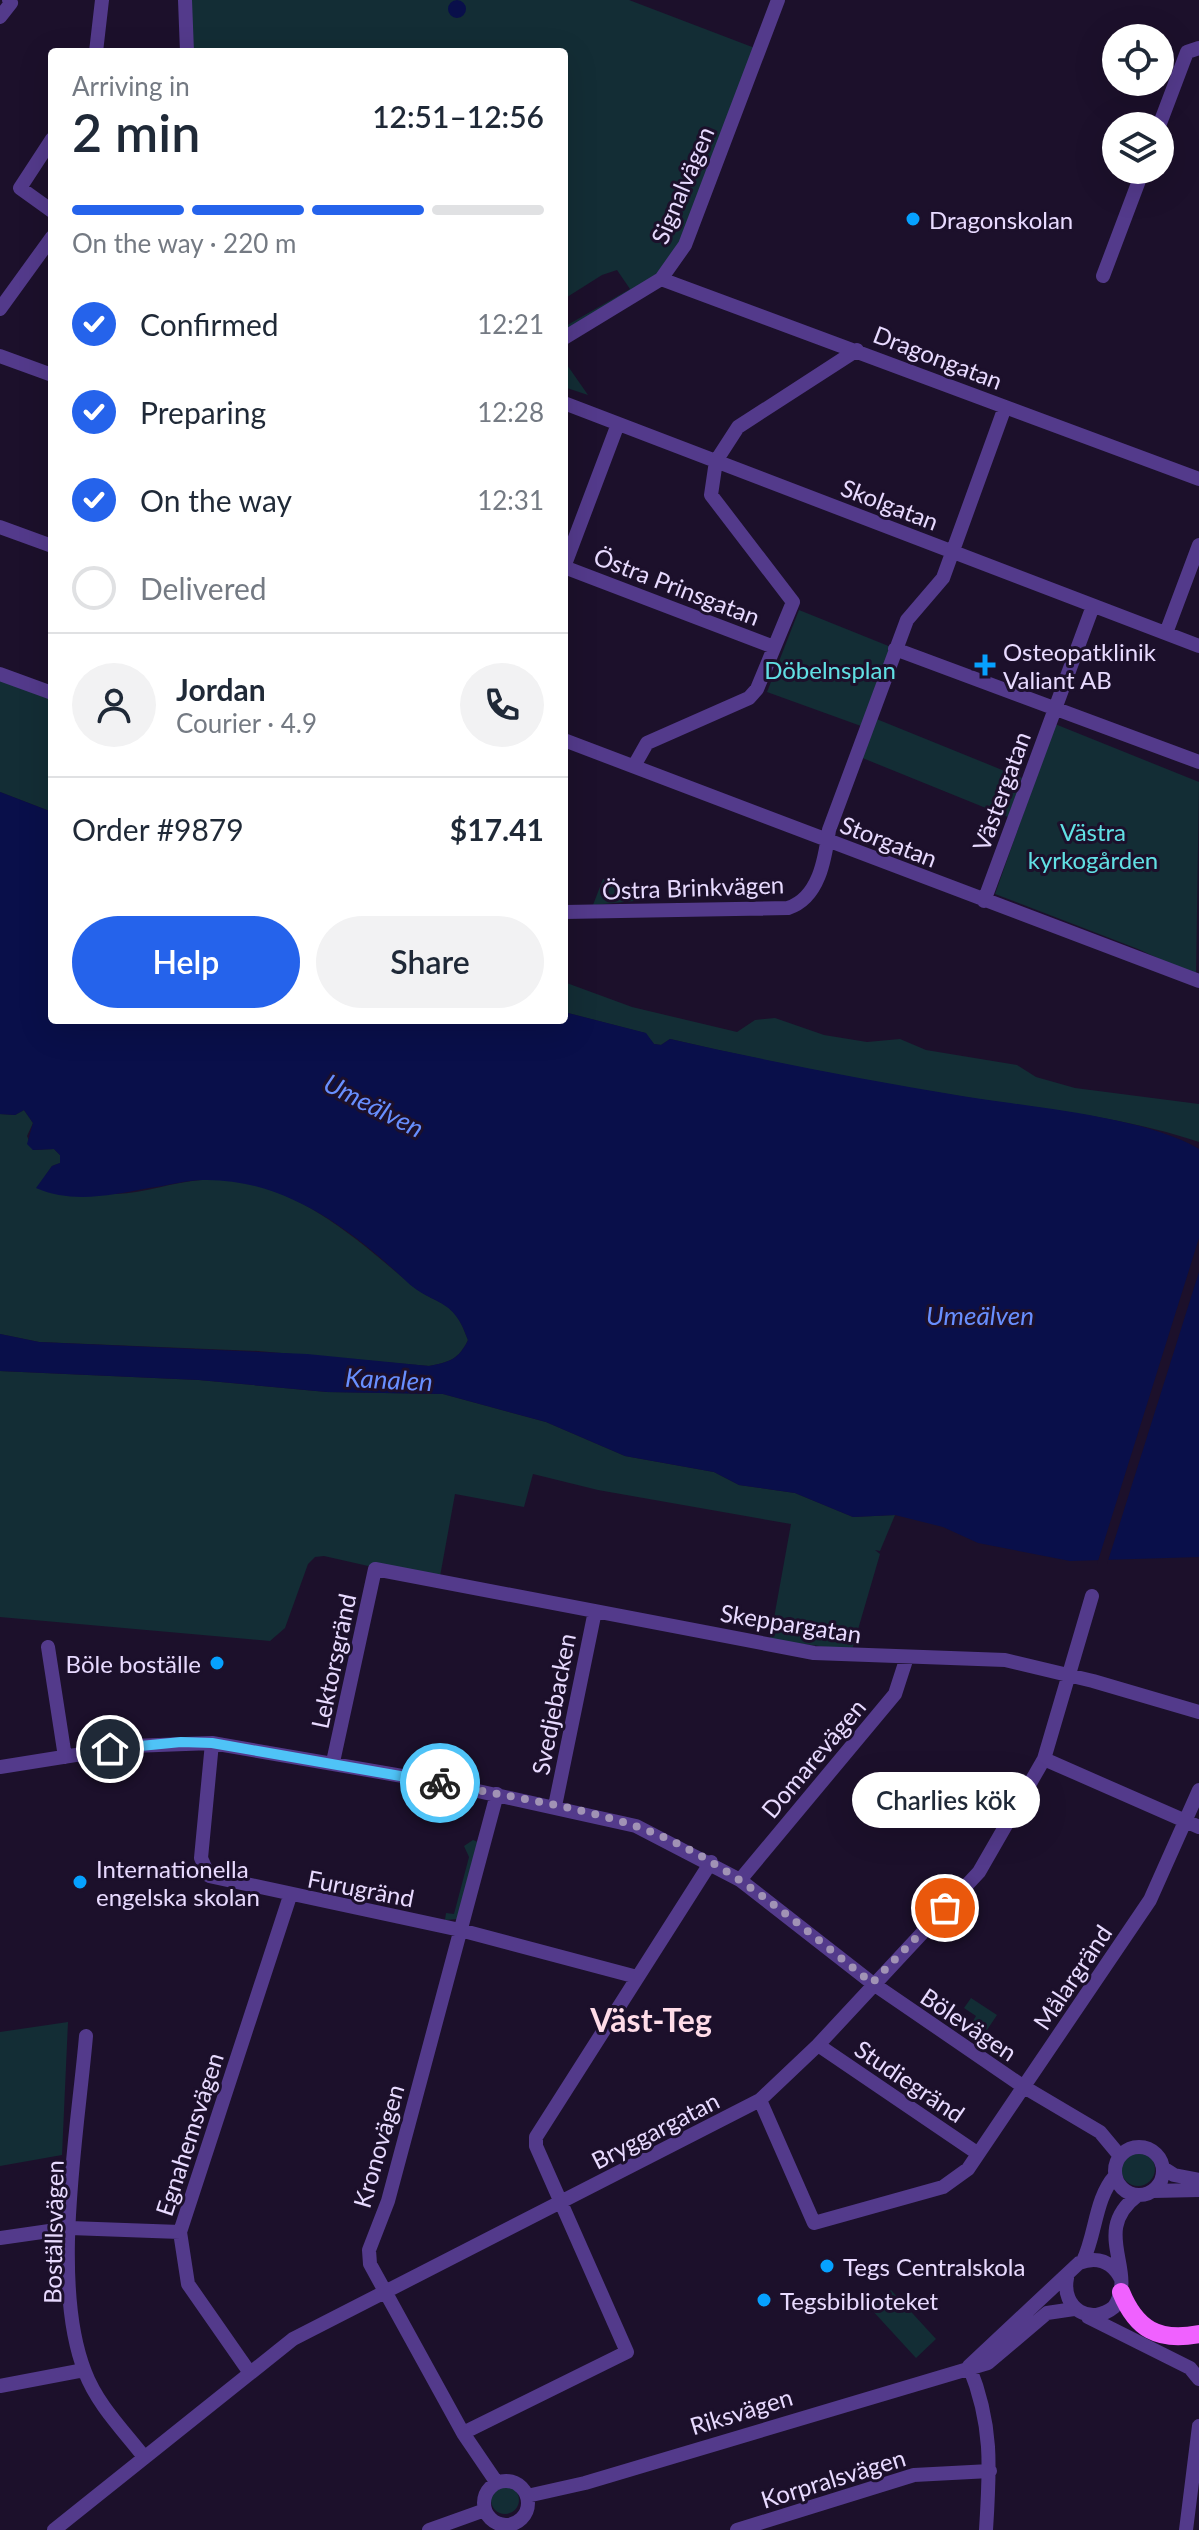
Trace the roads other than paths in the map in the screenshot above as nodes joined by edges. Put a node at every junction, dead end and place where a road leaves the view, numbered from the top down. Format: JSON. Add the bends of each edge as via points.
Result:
{"nodes":[{"id":1,"x":102,"y":0,"type":"edge"},
{"id":2,"x":185,"y":0,"type":"edge"},
{"id":3,"x":778,"y":0,"type":"edge"},
{"id":4,"x":10,"y":1,"type":"edge"},
{"id":5,"x":0,"y":17,"type":"edge"},
{"id":6,"x":96,"y":48,"type":"edge"},
{"id":7,"x":187,"y":48,"type":"edge"},
{"id":8,"x":1199,"y":48,"type":"edge"},
{"id":9,"x":1164,"y":112,"type":"edge"},
{"id":10,"x":48,"y":145,"type":"edge"},
{"id":11,"x":1138,"y":184,"type":"edge"},
{"id":12,"x":48,"y":208,"type":"edge"},
{"id":13,"x":48,"y":243,"type":"edge"},
{"id":14,"x":1103,"y":276,"type":"dead end"},
{"id":15,"x":661,"y":279,"type":"junction"},
{"id":16,"x":0,"y":309,"type":"edge"},
{"id":17,"x":568,"y":336,"type":"edge"},
{"id":18,"x":857,"y":350,"type":"junction"},
{"id":19,"x":0,"y":356,"type":"edge"},
{"id":20,"x":48,"y":374,"type":"edge"},
{"id":21,"x":568,"y":405,"type":"edge"},
{"id":22,"x":1005,"y":407,"type":"junction"},
{"id":23,"x":618,"y":424,"type":"junction"},
{"id":24,"x":716,"y":461,"type":"junction"},
{"id":25,"x":1199,"y":479,"type":"edge"},
{"id":26,"x":0,"y":527,"type":"edge"},
{"id":27,"x":48,"y":545,"type":"edge"},
{"id":28,"x":1199,"y":545,"type":"edge"},
{"id":29,"x":951,"y":551,"type":"junction"},
{"id":30,"x":568,"y":556,"type":"edge"},
{"id":31,"x":568,"y":569,"type":"edge"},
{"id":32,"x":1093,"y":606,"type":"junction"},
{"id":33,"x":1166,"y":633,"type":"junction"},
{"id":34,"x":1199,"y":646,"type":"edge"},
{"id":35,"x":774,"y":647,"type":"junction"},
{"id":36,"x":895,"y":649,"type":"junction"},
{"id":37,"x":0,"y":674,"type":"edge"},
{"id":38,"x":48,"y":692,"type":"edge"},
{"id":39,"x":1054,"y":708,"type":"junction"},
{"id":40,"x":568,"y":741,"type":"edge"},
{"id":41,"x":1199,"y":762,"type":"edge"},
{"id":42,"x":634,"y":766,"type":"junction"},
{"id":43,"x":827,"y":840,"type":"junction"},
{"id":44,"x":984,"y":901,"type":"junction"},
{"id":45,"x":568,"y":912,"type":"edge"},
{"id":46,"x":1199,"y":981,"type":"edge"},
{"id":47,"x":375,"y":1569,"type":"joint"},
{"id":48,"x":1092,"y":1596,"type":"dead end"},
{"id":49,"x":595,"y":1611,"type":"junction"},
{"id":50,"x":48,"y":1647,"type":"dead end"},
{"id":51,"x":907,"y":1657,"type":"junction"},
{"id":52,"x":1068,"y":1677,"type":"junction"},
{"id":53,"x":1199,"y":1712,"type":"edge"},
{"id":54,"x":212,"y":1743,"type":"junction"},
{"id":55,"x":65,"y":1757,"type":"junction"},
{"id":56,"x":1044,"y":1759,"type":"junction"},
{"id":57,"x":333,"y":1762,"type":"junction"},
{"id":58,"x":0,"y":1767,"type":"edge"},
{"id":59,"x":1199,"y":1790,"type":"edge"},
{"id":60,"x":497,"y":1794,"type":"junction"},
{"id":61,"x":555,"y":1806,"type":"junction"},
{"id":62,"x":1192,"y":1824,"type":"edge"},
{"id":63,"x":711,"y":1862,"type":"junction"},
{"id":64,"x":740,"y":1880,"type":"junction"},
{"id":65,"x":290,"y":1896,"type":"junction"},
{"id":66,"x":460,"y":1930,"type":"junction"},
{"id":67,"x":637,"y":1977,"type":"junction"},
{"id":68,"x":872,"y":1983,"type":"junction"},
{"id":69,"x":86,"y":2036,"type":"dead end"},
{"id":70,"x":818,"y":2045,"type":"junction"},
{"id":71,"x":1024,"y":2087,"type":"junction"},
{"id":72,"x":760,"y":2100,"type":"junction"},
{"id":73,"x":977,"y":2153,"type":"junction"},
{"id":74,"x":1120,"y":2156,"type":"junction"},
{"id":75,"x":1163,"y":2168,"type":"junction"},
{"id":76,"x":1115,"y":2176,"type":"junction"},
{"id":77,"x":1199,"y":2180,"type":"edge"},
{"id":78,"x":1199,"y":2190,"type":"edge"},
{"id":79,"x":1146,"y":2193,"type":"junction"},
{"id":80,"x":562,"y":2203,"type":"junction"},
{"id":81,"x":70,"y":2228,"type":"junction"},
{"id":82,"x":180,"y":2232,"type":"junction"},
{"id":83,"x":0,"y":2238,"type":"edge"},
{"id":84,"x":1083,"y":2261,"type":"junction"},
{"id":85,"x":1067,"y":2278,"type":"junction"},
{"id":86,"x":1121,"y":2286,"type":"junction"},
{"id":87,"x":385,"y":2292,"type":"junction"},
{"id":88,"x":1079,"y":2312,"type":"junction"},
{"id":89,"x":1199,"y":2334,"type":"edge"},
{"id":90,"x":969,"y":2366,"type":"junction"},
{"id":91,"x":84,"y":2370,"type":"junction"},
{"id":92,"x":250,"y":2373,"type":"junction"},
{"id":93,"x":1199,"y":2379,"type":"edge"},
{"id":94,"x":0,"y":2386,"type":"edge"},
{"id":95,"x":1199,"y":2426,"type":"edge"},
{"id":96,"x":463,"y":2433,"type":"junction"},
{"id":97,"x":144,"y":2457,"type":"junction"},
{"id":98,"x":990,"y":2471,"type":"junction"},
{"id":99,"x":497,"y":2483,"type":"junction"},
{"id":100,"x":527,"y":2496,"type":"junction"},
{"id":101,"x":485,"y":2510,"type":"junction"},
{"id":102,"x":516,"y":2526,"type":"edge"},
{"id":103,"x":54,"y":2530,"type":"edge"},
{"id":104,"x":429,"y":2530,"type":"edge"},
{"id":105,"x":737,"y":2530,"type":"edge"},
{"id":106,"x":986,"y":2530,"type":"edge"},
{"id":107,"x":1186,"y":2530,"type":"edge"}],
"edges":[{"from":1,"to":6,"type":"street"},
{"from":2,"to":7,"type":"street"},
{"from":3,"to":15,"type":"street","name":"Signalvägen","via":[[701,210]]},
{"from":4,"to":5,"type":"street"},
{"from":8,"to":9,"type":"street","via":[[1187,52]]},
{"from":10,"to":12,"type":"street","via":[[20,188]]},
{"from":11,"to":14,"type":"street"},
{"from":13,"to":16,"type":"street"},
{"from":15,"to":17,"type":"street","name":"Signalvägen"},
{"from":15,"to":18,"type":"street","name":"Dragongatan"},
{"from":18,"to":22,"type":"street","name":"Dragongatan"},
{"from":18,"to":24,"type":"street","via":[[738,427]]},
{"from":19,"to":20,"type":"street"},
{"from":21,"to":23,"type":"street","name":"Skolgatan"},
{"from":22,"to":25,"type":"street","name":"Dragongatan"},
{"from":22,"to":29,"type":"street","name":"Östra Brinkvägen"},
{"from":23,"to":24,"type":"street","name":"Skolgatan"},
{"from":23,"to":30,"type":"street"},
{"from":24,"to":29,"type":"street","name":"Skolgatan"},
{"from":24,"to":35,"type":"street","via":[[711,495],[793,602]]},
{"from":26,"to":27,"type":"street"},
{"from":28,"to":33,"type":"street"},
{"from":29,"to":32,"type":"street","name":"Skolgatan"},
{"from":29,"to":36,"type":"street","name":"Östra Brinkvägen","via":[[943,578],[911,612]]},
{"from":31,"to":35,"type":"street","name":"Östra Prinsgatan"},
{"from":32,"to":33,"type":"street","name":"Skolgatan"},
{"from":32,"to":39,"type":"street","name":"Västergatan"},
{"from":33,"to":34,"type":"street","name":"Skolgatan"},
{"from":35,"to":42,"type":"street","via":[[754,694],[647,743]]},
{"from":36,"to":39,"type":"street"},
{"from":36,"to":43,"type":"street","name":"Östra Brinkvägen"},
{"from":37,"to":38,"type":"street"},
{"from":39,"to":41,"type":"street"},
{"from":39,"to":44,"type":"street","name":"Västergatan"},
{"from":40,"to":42,"type":"street","name":"Storgatan"},
{"from":42,"to":43,"type":"street","name":"Storgatan"},
{"from":43,"to":44,"type":"street","name":"Storgatan"},
{"from":43,"to":45,"type":"street","name":"Östra Brinkvägen","via":[[811,893],[788,908]]},
{"from":44,"to":46,"type":"street","name":"Storgatan"},
{"from":47,"to":49,"type":"street","name":"Skeppargatan"},
{"from":47,"to":57,"type":"street","name":"Lektorsgränd"},
{"from":48,"to":52,"type":"street","name":"Bryggargatan"},
{"from":49,"to":51,"type":"street","name":"Skeppargatan","via":[[814,1653]]},
{"from":49,"to":61,"type":"street","name":"Svedjebacken"},
{"from":50,"to":55,"type":"street"},
{"from":51,"to":52,"type":"street","name":"Skeppargatan","via":[[1005,1660]]},
{"from":51,"to":64,"type":"street","name":"Domarevägen","via":[[895,1694]]},
{"from":52,"to":53,"type":"street","name":"Skeppargatan"},
{"from":52,"to":56,"type":"street","name":"Bryggargatan"},
{"from":54,"to":55,"type":"street","name":"Bölevägen","via":[[144,1745]]},
{"from":54,"to":57,"type":"street","name":"Bölevägen"},
{"from":54,"to":65,"type":"street","name":"Furugränd","via":[[203,1868],[223,1882]]},
{"from":55,"to":58,"type":"street","name":"Bölevägen"},
{"from":56,"to":62,"type":"street"},
{"from":56,"to":68,"type":"street","name":"Bryggargatan","via":[[979,1872]]},
{"from":57,"to":60,"type":"street","name":"Bölevägen"},
{"from":59,"to":62,"type":"street","name":"Målargränd"},
{"from":60,"to":61,"type":"street","name":"Bölevägen"},
{"from":60,"to":66,"type":"street","name":"Kronovägen"},
{"from":61,"to":63,"type":"street","name":"Bölevägen","via":[[636,1826]]},
{"from":62,"to":71,"type":"street","name":"Målargränd","via":[[1150,1900]]},
{"from":63,"to":64,"type":"street","name":"Bölevägen"},
{"from":63,"to":67,"type":"street"},
{"from":64,"to":68,"type":"street","name":"Bölevägen"},
{"from":65,"to":66,"type":"street","name":"Furugränd"},
{"from":65,"to":82,"type":"street","name":"Egnahemsvägen"},
{"from":66,"to":67,"type":"street","name":"Furugränd"},
{"from":66,"to":87,"type":"street","name":"Kronovägen","via":[[388,2201],[369,2250],[370,2264]]},
{"from":67,"to":80,"type":"street","via":[[539,2128],[536,2146]]},
{"from":68,"to":70,"type":"street","name":"Bryggargatan"},
{"from":68,"to":71,"type":"street","name":"Bölevägen"},
{"from":69,"to":81,"type":"street","name":"Boställsvägen"},
{"from":70,"to":72,"type":"street","name":"Bryggargatan"},
{"from":70,"to":73,"type":"street","name":"Studiegränd"},
{"from":71,"to":73,"type":"street","name":"Målargränd"},
{"from":71,"to":74,"type":"street","name":"Bölevägen","via":[[1100,2132]]},
{"from":72,"to":73,"type":"street","name":"Målargränd","via":[[814,2223],[943,2187],[968,2169]]},
{"from":72,"to":80,"type":"street","name":"Bryggargatan"},
{"from":74,"to":75,"type":"street","via":[[1131,2148],[1145,2148],[1157,2155]]},
{"from":74,"to":76,"type":"street"},
{"from":75,"to":77,"type":"street"},
{"from":75,"to":79,"type":"street","via":[[1162,2179]]},
{"from":76,"to":79,"type":"street","via":[[1126,2192]]},
{"from":76,"to":84,"type":"street","name":"Riksvägen","via":[[1102,2197]]},
{"from":78,"to":79,"type":"street"},
{"from":79,"to":86,"type":"street","via":[[1127,2204],[1117,2219]]},
{"from":80,"to":87,"type":"street","name":"Bryggargatan"},
{"from":80,"to":96,"type":"street","via":[[627,2352]]},
{"from":81,"to":82,"type":"street"},
{"from":81,"to":83,"type":"street"},
{"from":81,"to":91,"type":"street","name":"Boställsvägen","via":[[72,2308]]},
{"from":82,"to":92,"type":"street","name":"Egnahemsvägen","via":[[188,2284]]},
{"from":84,"to":85,"type":"street","name":"Riksvägen"},
{"from":84,"to":86,"type":"street","via":[[1106,2262]]},
{"from":85,"to":88,"type":"street","via":[[1066,2295]]},
{"from":85,"to":90,"type":"street","name":"Riksvägen"},
{"from":86,"to":88,"type":"street","name":"Riksvägen","via":[[1108,2312]]},
{"from":86,"to":89,"type":"main road","via":[[1131,2316],[1144,2328],[1169,2336]]},
{"from":87,"to":92,"type":"street","name":"Bryggargatan","via":[[304,2333]]},
{"from":87,"to":96,"type":"street","name":"Kronovägen"},
{"from":88,"to":90,"type":"street","name":"Riksvägen","via":[[1047,2313],[988,2363]]},
{"from":88,"to":93,"type":"street","via":[[1190,2368]]},
{"from":90,"to":98,"type":"street","via":[[989,2435]]},
{"from":90,"to":100,"type":"street","name":"Riksvägen"},
{"from":91,"to":94,"type":"street"},
{"from":91,"to":97,"type":"street","name":"Boställsvägen","via":[[96,2395]]},
{"from":92,"to":97,"type":"street","name":"Bryggargatan"},
{"from":95,"to":107,"type":"street"},
{"from":96,"to":99,"type":"street","name":"Kronovägen"},
{"from":97,"to":103,"type":"street","name":"Bryggargatan"},
{"from":98,"to":105,"type":"street","name":"Korpralsvägen","via":[[914,2475]]},
{"from":98,"to":106,"type":"street"},
{"from":99,"to":100,"type":"street","via":[[512,2482]]},
{"from":99,"to":101,"type":"street","via":[[486,2495]]},
{"from":100,"to":102,"type":"street","via":[[526,2511]]},
{"from":101,"to":102,"type":"street","via":[[498,2523]]},
{"from":101,"to":104,"type":"street"}]}
